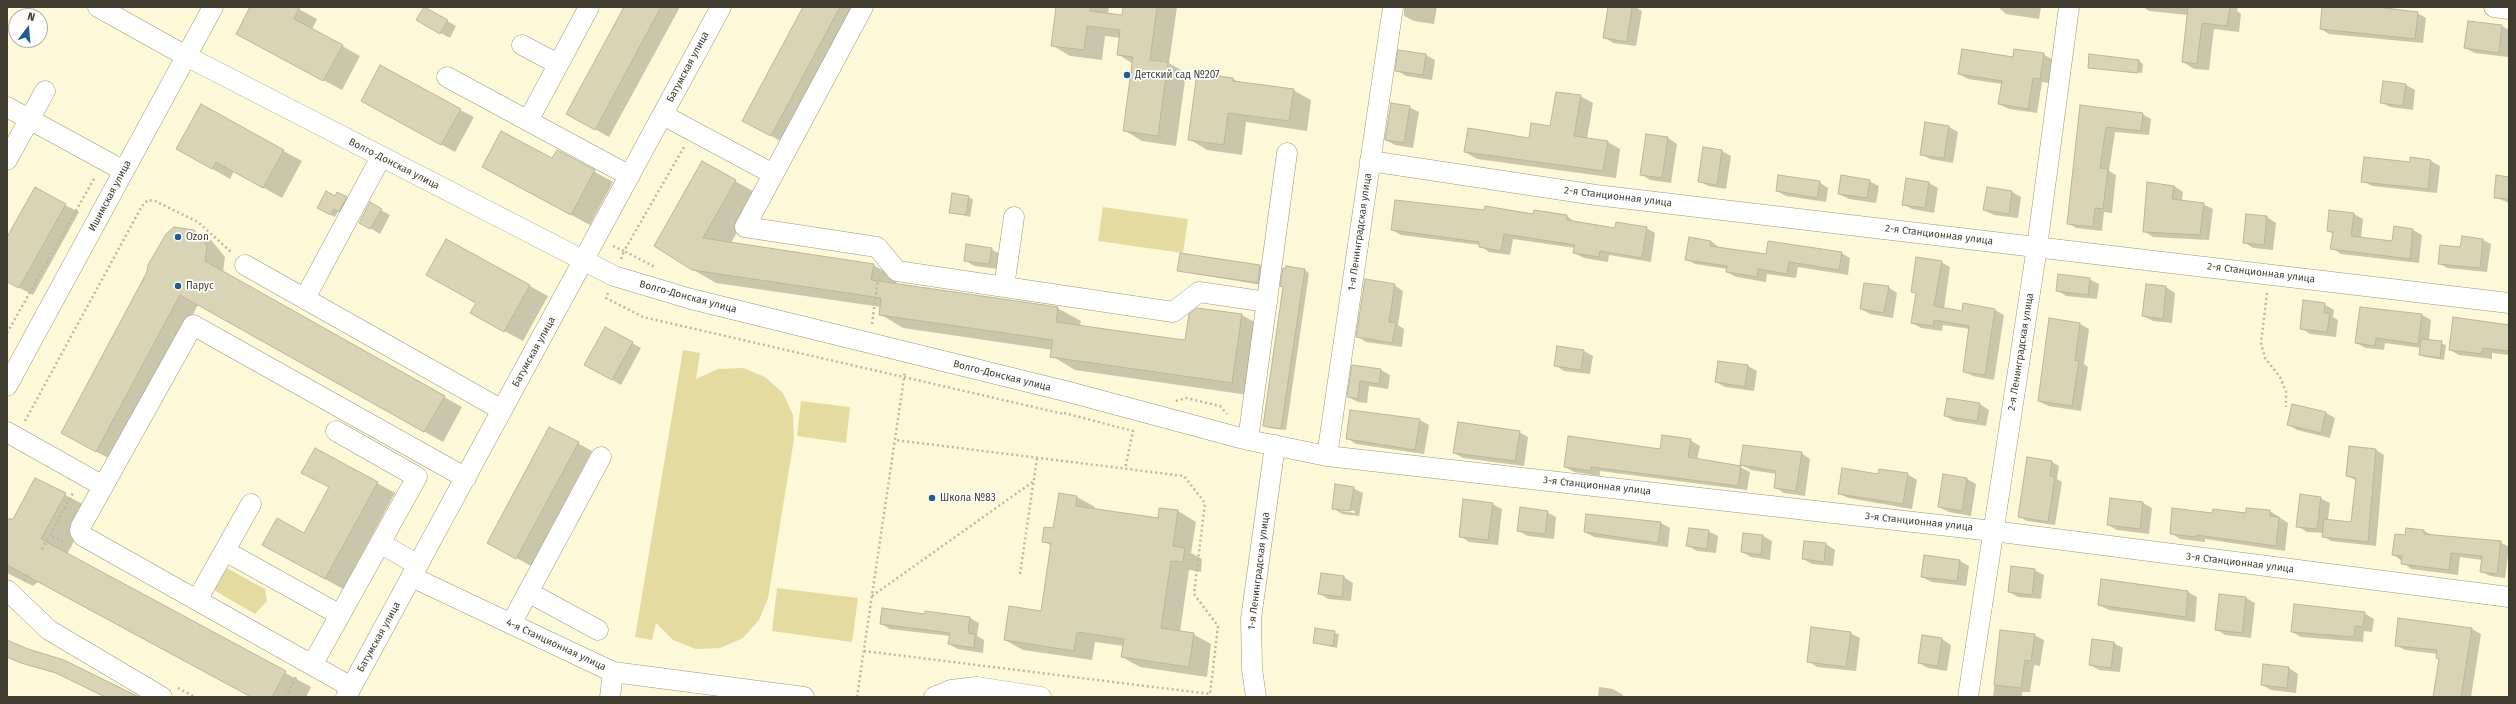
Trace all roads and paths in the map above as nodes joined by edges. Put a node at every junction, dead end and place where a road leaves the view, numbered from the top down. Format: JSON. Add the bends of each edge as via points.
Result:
{"nodes":[{"id":1,"x":98,"y":7,"type":"edge"},
{"id":2,"x":213,"y":7,"type":"edge"},
{"id":3,"x":589,"y":7,"type":"edge"},
{"id":4,"x":721,"y":7,"type":"edge"},
{"id":5,"x":863,"y":7,"type":"edge"},
{"id":6,"x":1393,"y":7,"type":"edge"},
{"id":7,"x":2069,"y":7,"type":"edge"},
{"id":8,"x":2494,"y":7,"type":"edge"},
{"id":9,"x":2509,"y":9,"type":"edge"},
{"id":10,"x":522,"y":45,"type":"dead end"},
{"id":11,"x":186,"y":56,"type":"junction"},
{"id":12,"x":558,"y":64,"type":"junction"},
{"id":13,"x":447,"y":77,"type":"dead end"},
{"id":14,"x":45,"y":91,"type":"dead end"},
{"id":15,"x":7,"y":107,"type":"edge"},
{"id":16,"x":663,"y":115,"type":"junction"},
{"id":17,"x":30,"y":120,"type":"junction"},
{"id":18,"x":528,"y":121,"type":"junction"},
{"id":19,"x":693,"y":132,"type":"junction"},
{"id":20,"x":1287,"y":153,"type":"dead end"},
{"id":21,"x":381,"y":157,"type":"junction"},
{"id":22,"x":7,"y":160,"type":"edge"},
{"id":23,"x":104,"y":160,"type":"junction"},
{"id":24,"x":1370,"y":161,"type":"junction"},
{"id":25,"x":124,"y":171,"type":"junction"},
{"id":26,"x":773,"y":174,"type":"junction"},
{"id":27,"x":630,"y":176,"type":"junction"},
{"id":28,"x":1014,"y":218,"type":"dead end"},
{"id":29,"x":596,"y":238,"type":"junction"},
{"id":30,"x":2037,"y":247,"type":"junction"},
{"id":31,"x":882,"y":253,"type":"junction"},
{"id":32,"x":583,"y":262,"type":"junction"},
{"id":33,"x":245,"y":265,"type":"joint"},
{"id":34,"x":2270,"y":274,"type":"junction"},
{"id":35,"x":1004,"y":287,"type":"junction"},
{"id":36,"x":305,"y":298,"type":"junction"},
{"id":37,"x":1267,"y":302,"type":"junction"},
{"id":38,"x":2509,"y":303,"type":"edge"},
{"id":39,"x":872,"y":329,"type":"dead end"},
{"id":40,"x":7,"y":333,"type":"edge"},
{"id":41,"x":907,"y":353,"type":"junction"},
{"id":42,"x":13,"y":359,"type":"edge"},
{"id":43,"x":7,"y":386,"type":"edge"},
{"id":44,"x":1069,"y":392,"type":"junction"},
{"id":45,"x":1171,"y":402,"type":"dead end"},
{"id":46,"x":2286,"y":407,"type":"dead end"},
{"id":47,"x":502,"y":410,"type":"junction"},
{"id":48,"x":336,"y":431,"type":"dead end"},
{"id":49,"x":1249,"y":432,"type":"junction"},
{"id":50,"x":12,"y":434,"type":"edge"},
{"id":51,"x":895,"y":440,"type":"junction"},
{"id":52,"x":1274,"y":445,"type":"junction"},
{"id":53,"x":1327,"y":456,"type":"junction"},
{"id":54,"x":601,"y":457,"type":"dead end"},
{"id":55,"x":1037,"y":458,"type":"junction"},
{"id":56,"x":1125,"y":469,"type":"junction"},
{"id":57,"x":466,"y":478,"type":"junction"},
{"id":58,"x":1034,"y":481,"type":"junction"},
{"id":59,"x":103,"y":486,"type":"junction"},
{"id":60,"x":251,"y":504,"type":"dead end"},
{"id":61,"x":1993,"y":531,"type":"junction"},
{"id":62,"x":50,"y":535,"type":"dead end"},
{"id":63,"x":380,"y":543,"type":"junction"},
{"id":64,"x":42,"y":549,"type":"dead end"},
{"id":65,"x":225,"y":551,"type":"junction"},
{"id":66,"x":415,"y":571,"type":"junction"},
{"id":67,"x":28,"y":574,"type":"dead end"},
{"id":68,"x":1020,"y":574,"type":"dead end"},
{"id":69,"x":26,"y":578,"type":"dead end"},
{"id":70,"x":7,"y":590,"type":"edge"},
{"id":71,"x":528,"y":592,"type":"junction"},
{"id":72,"x":872,"y":596,"type":"junction"},
{"id":73,"x":2509,"y":597,"type":"edge"},
{"id":74,"x":197,"y":600,"type":"junction"},
{"id":75,"x":340,"y":615,"type":"junction"},
{"id":76,"x":511,"y":624,"type":"junction"},
{"id":77,"x":598,"y":630,"type":"dead end"},
{"id":78,"x":864,"y":651,"type":"junction"},
{"id":79,"x":312,"y":665,"type":"junction"},
{"id":80,"x":613,"y":672,"type":"junction"},
{"id":81,"x":349,"y":692,"type":"edge"},
{"id":82,"x":1210,"y":696,"type":"edge"},
{"id":83,"x":162,"y":697,"type":"edge"},
{"id":84,"x":610,"y":697,"type":"edge"},
{"id":85,"x":804,"y":697,"type":"edge"},
{"id":86,"x":857,"y":697,"type":"edge"},
{"id":87,"x":934,"y":697,"type":"edge"},
{"id":88,"x":1041,"y":697,"type":"edge"},
{"id":89,"x":1256,"y":697,"type":"edge"},
{"id":90,"x":1968,"y":697,"type":"edge"}],
"edges":[{"from":1,"to":11,"type":"street","name":"Волго-Донская улица"},
{"from":2,"to":11,"type":"street","name":"Ишимская улица"},
{"from":3,"to":12,"type":"street"},
{"from":4,"to":16,"type":"street","name":"Батумская улица"},
{"from":5,"to":26,"type":"street"},
{"from":6,"to":24,"type":"street","name":"1-я Ленинградская улица"},
{"from":7,"to":30,"type":"street","name":"2-я Ленинградская улица"},
{"from":8,"to":9,"type":"street"},
{"from":10,"to":12,"type":"street"},
{"from":11,"to":21,"type":"street","name":"Волго-Донская улица"},
{"from":11,"to":25,"type":"street","name":"Ишимская улица"},
{"from":12,"to":18,"type":"street"},
{"from":13,"to":18,"type":"street"},
{"from":14,"to":17,"type":"street"},
{"from":15,"to":17,"type":"street"},
{"from":16,"to":19,"type":"street"},
{"from":16,"to":27,"type":"street","name":"Батумская улица"},
{"from":17,"to":22,"type":"street"},
{"from":17,"to":23,"type":"street"},
{"from":18,"to":27,"type":"street"},
{"from":19,"to":26,"type":"street"},
{"from":19,"to":29,"type":"path","via":[[624,251]]},
{"from":20,"to":37,"type":"street"},
{"from":21,"to":32,"type":"street","name":"Волго-Донская улица"},
{"from":21,"to":36,"type":"street"},
{"from":23,"to":25,"type":"street"},
{"from":23,"to":40,"type":"path"},
{"from":24,"to":30,"type":"street","name":"2-я Станционная улица","via":[[1596,195]]},
{"from":24,"to":53,"type":"street","name":"1-я Ленинградская улица"},
{"from":25,"to":42,"type":"street","name":"Ишимская улица"},
{"from":26,"to":31,"type":"street","via":[[745,227],[877,247]]},
{"from":27,"to":29,"type":"street","name":"Батумская улица"},
{"from":28,"to":35,"type":"street"},
{"from":29,"to":32,"type":"street","name":"Батумская улица"},
{"from":30,"to":34,"type":"street","name":"2-я Станционная улица"},
{"from":30,"to":61,"type":"street","name":"2-я Ленинградская улица"},
{"from":31,"to":35,"type":"street","via":[[897,271]]},
{"from":31,"to":39,"type":"path"},
{"from":32,"to":41,"type":"street","name":"Волго-Донская улица","via":[[614,276],[691,299]]},
{"from":32,"to":47,"type":"street","name":"Батумская улица"},
{"from":33,"to":36,"type":"street"},
{"from":33,"to":50,"type":"path","via":[[198,222],[155,200],[148,200],[142,206]]},
{"from":34,"to":38,"type":"street","name":"2-я Станционная улица"},
{"from":34,"to":46,"type":"path","via":[[2261,344],[2265,358],[2280,377],[2286,392]]},
{"from":35,"to":37,"type":"street","via":[[1173,312],[1199,292]]},
{"from":36,"to":47,"type":"street"},
{"from":37,"to":49,"type":"street"},
{"from":41,"to":44,"type":"street","name":"Волго-Донская улица"},
{"from":41,"to":51,"type":"path"},
{"from":42,"to":43,"type":"street","name":"Ишимская улица"},
{"from":44,"to":49,"type":"street","name":"Волго-Донская улица"},
{"from":44,"to":56,"type":"path","via":[[1064,414],[1133,430]]},
{"from":45,"to":49,"type":"path","via":[[1186,398],[1220,406],[1231,419]]},
{"from":47,"to":57,"type":"street","name":"Батумская улица"},
{"from":48,"to":63,"type":"street","via":[[417,477]]},
{"from":49,"to":52,"type":"street","name":"Волго-Донская улица"},
{"from":50,"to":59,"type":"street"},
{"from":51,"to":55,"type":"path"},
{"from":51,"to":72,"type":"path"},
{"from":52,"to":53,"type":"street","name":"Волго-Донская улица"},
{"from":52,"to":89,"type":"street","name":"1-я Ленинградская улица","via":[[1251,619],[1252,669]]},
{"from":53,"to":61,"type":"street","name":"3-я Станционная улица"},
{"from":54,"to":71,"type":"street"},
{"from":55,"to":56,"type":"path"},
{"from":55,"to":58,"type":"path"},
{"from":56,"to":82,"type":"path","via":[[1184,476],[1205,503],[1194,594],[1218,626]]},
{"from":57,"to":59,"type":"street","via":[[193,325]]},
{"from":57,"to":66,"type":"street","name":"Батумская улица"},
{"from":58,"to":68,"type":"path"},
{"from":58,"to":72,"type":"path"},
{"from":59,"to":74,"type":"street","via":[[81,526],[83,536]]},
{"from":60,"to":65,"type":"street"},
{"from":61,"to":73,"type":"street","name":"3-я Станционная улица"},
{"from":61,"to":90,"type":"street","name":"2-я Ленинградская улица"},
{"from":62,"to":64,"type":"path"},
{"from":63,"to":66,"type":"street","name":"4-я Станционная улица"},
{"from":63,"to":75,"type":"street"},
{"from":65,"to":74,"type":"street"},
{"from":65,"to":75,"type":"street"},
{"from":66,"to":76,"type":"street","name":"4-я Станционная улица"},
{"from":66,"to":81,"type":"street","name":"Батумская улица"},
{"from":67,"to":69,"type":"path"},
{"from":70,"to":83,"type":"street","via":[[49,630]]},
{"from":71,"to":76,"type":"street"},
{"from":71,"to":77,"type":"street"},
{"from":72,"to":78,"type":"path"},
{"from":74,"to":79,"type":"street"},
{"from":75,"to":79,"type":"street"},
{"from":76,"to":80,"type":"street","name":"4-я Станционная улица"},
{"from":78,"to":82,"type":"path"},
{"from":78,"to":86,"type":"path"},
{"from":79,"to":81,"type":"street"},
{"from":80,"to":84,"type":"street"},
{"from":80,"to":85,"type":"street","name":"4-я Станционная улица"},
{"from":87,"to":88,"type":"street","via":[[951,690],[977,687]]}]}
